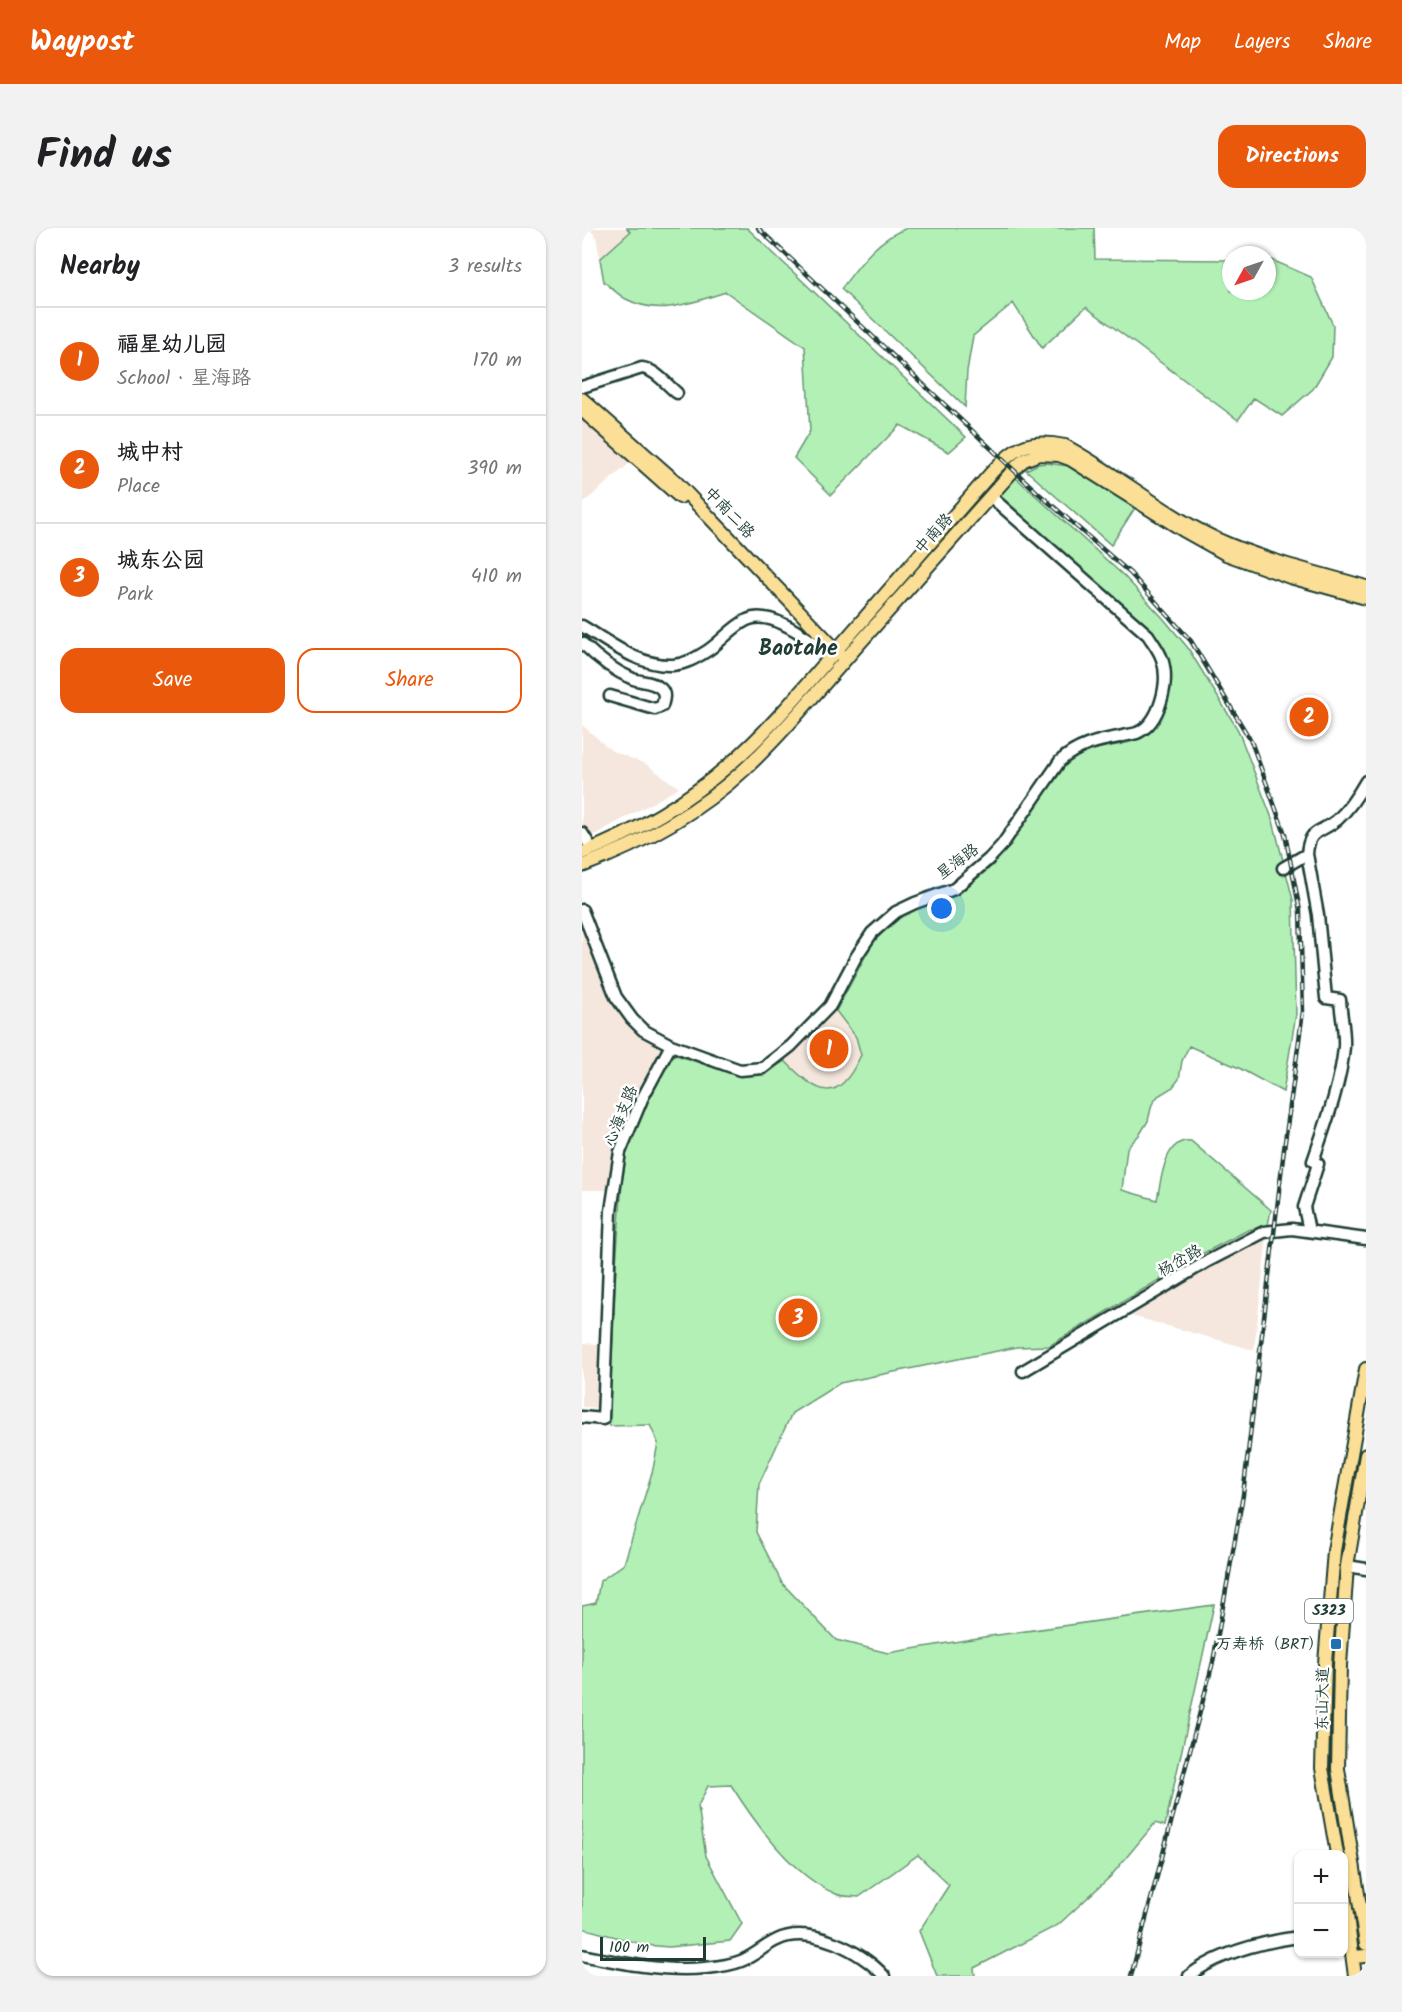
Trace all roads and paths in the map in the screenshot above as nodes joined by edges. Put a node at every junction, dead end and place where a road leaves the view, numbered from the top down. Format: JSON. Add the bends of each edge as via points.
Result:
{"nodes":[{"id":1,"x":582,"y":387,"type":"edge"},
{"id":2,"x":676,"y":393,"type":"dead end"},
{"id":3,"x":582,"y":399,"type":"edge"},
{"id":4,"x":582,"y":410,"type":"edge"},
{"id":5,"x":990,"y":496,"type":"junction"},
{"id":6,"x":1366,"y":587,"type":"edge"},
{"id":7,"x":1366,"y":598,"type":"edge"},
{"id":8,"x":582,"y":626,"type":"edge"},
{"id":9,"x":582,"y":643,"type":"edge"},
{"id":10,"x":839,"y":657,"type":"junction"},
{"id":11,"x":610,"y":696,"type":"dead end"},
{"id":12,"x":1366,"y":781,"type":"edge"},
{"id":13,"x":582,"y":833,"type":"edge"},
{"id":14,"x":587,"y":851,"type":"edge"},
{"id":15,"x":1307,"y":854,"type":"junction"},
{"id":16,"x":582,"y":866,"type":"edge"},
{"id":17,"x":1282,"y":868,"type":"dead end"},
{"id":18,"x":582,"y":910,"type":"edge"},
{"id":19,"x":671,"y":1045,"type":"junction"},
{"id":20,"x":1309,"y":1232,"type":"junction"},
{"id":21,"x":1366,"y":1239,"type":"edge"},
{"id":22,"x":1366,"y":1369,"type":"edge"},
{"id":23,"x":1023,"y":1371,"type":"dead end"},
{"id":24,"x":582,"y":1418,"type":"edge"},
{"id":25,"x":1366,"y":1455,"type":"edge"},
{"id":26,"x":1347,"y":1566,"type":"junction"},
{"id":27,"x":1366,"y":1569,"type":"edge"},
{"id":28,"x":1336,"y":1850,"type":"edge"},
{"id":29,"x":1348,"y":1937,"type":"edge"},
{"id":30,"x":1294,"y":1938,"type":"edge"},
{"id":31,"x":1366,"y":1946,"type":"edge"},
{"id":32,"x":1352,"y":1954,"type":"junction"},
{"id":33,"x":582,"y":1955,"type":"edge"},
{"id":34,"x":1366,"y":1956,"type":"edge"},
{"id":35,"x":884,"y":1976,"type":"edge"},
{"id":36,"x":1189,"y":1976,"type":"edge"},
{"id":37,"x":1355,"y":1976,"type":"edge"}],
"edges":[{"from":1,"to":2,"type":"street","via":[[642,368],[655,373]]},
{"from":3,"to":10,"type":"main road","name":"中南二路","via":[[675,481]]},
{"from":4,"to":10,"type":"main road","name":"中南二路","via":[[670,487]]},
{"from":5,"to":7,"type":"main road","name":"中南路","via":[[1024,460],[1039,454],[1059,455],[1226,554]]},
{"from":5,"to":10,"type":"main road","name":"中南路"},
{"from":5,"to":19,"type":"street","name":"星海路","via":[[1148,635],[1158,649],[1165,674],[1158,710],[1148,725],[1136,733],[1084,745],[1059,761],[989,859],[954,889],[896,912],[872,933],[830,1006],[763,1068],[740,1070]]},
{"from":6,"to":10,"type":"main road","name":"中南路","via":[[1229,545],[1065,446],[1034,443],[1008,455]]},
{"from":8,"to":10,"type":"street","via":[[632,655],[673,665],[690,662],[748,619],[764,618],[788,625]]},
{"from":9,"to":11,"type":"street","via":[[610,667],[659,686],[664,692],[662,706],[655,709]]},
{"from":10,"to":14,"type":"main road","name":"中南路","via":[[711,781],[659,815]]},
{"from":10,"to":16,"type":"main road","name":"中南路","via":[[777,737],[728,783],[666,826],[616,854]]},
{"from":12,"to":15,"type":"street","via":[[1337,820],[1310,837]]},
{"from":13,"to":14,"type":"street"},
{"from":15,"to":17,"type":"street"},
{"from":15,"to":20,"type":"street","via":[[1326,998],[1340,1000],[1344,1027],[1344,1048],[1330,1113],[1313,1161],[1318,1164],[1304,1207]]},
{"from":18,"to":19,"type":"street","name":"星海路","via":[[616,997],[643,1030]]},
{"from":19,"to":24,"type":"street","name":"心海支路","via":[[620,1152],[611,1211],[603,1419]]},
{"from":20,"to":21,"type":"street","name":"杨岔路"},
{"from":20,"to":23,"type":"street","name":"杨岔路","via":[[1264,1232]]},
{"from":22,"to":28,"type":"main road","name":"东山大道","number":"S323","via":[[1334,1551],[1325,1663],[1322,1768]]},
{"from":25,"to":26,"type":"main road","name":"东山大道"},
{"from":26,"to":27,"type":"street"},
{"from":26,"to":31,"type":"main road","name":"东山大道","via":[[1338,1769]]},
{"from":29,"to":32,"type":"main road"},
{"from":30,"to":36,"type":"street","via":[[1218,1958]]},
{"from":31,"to":32,"type":"main road"},
{"from":32,"to":34,"type":"main road"},
{"from":32,"to":37,"type":"main road"},
{"from":33,"to":35,"type":"street","via":[[664,1968],[704,1968],[740,1962],[777,1940],[812,1936],[848,1949]]}]}
